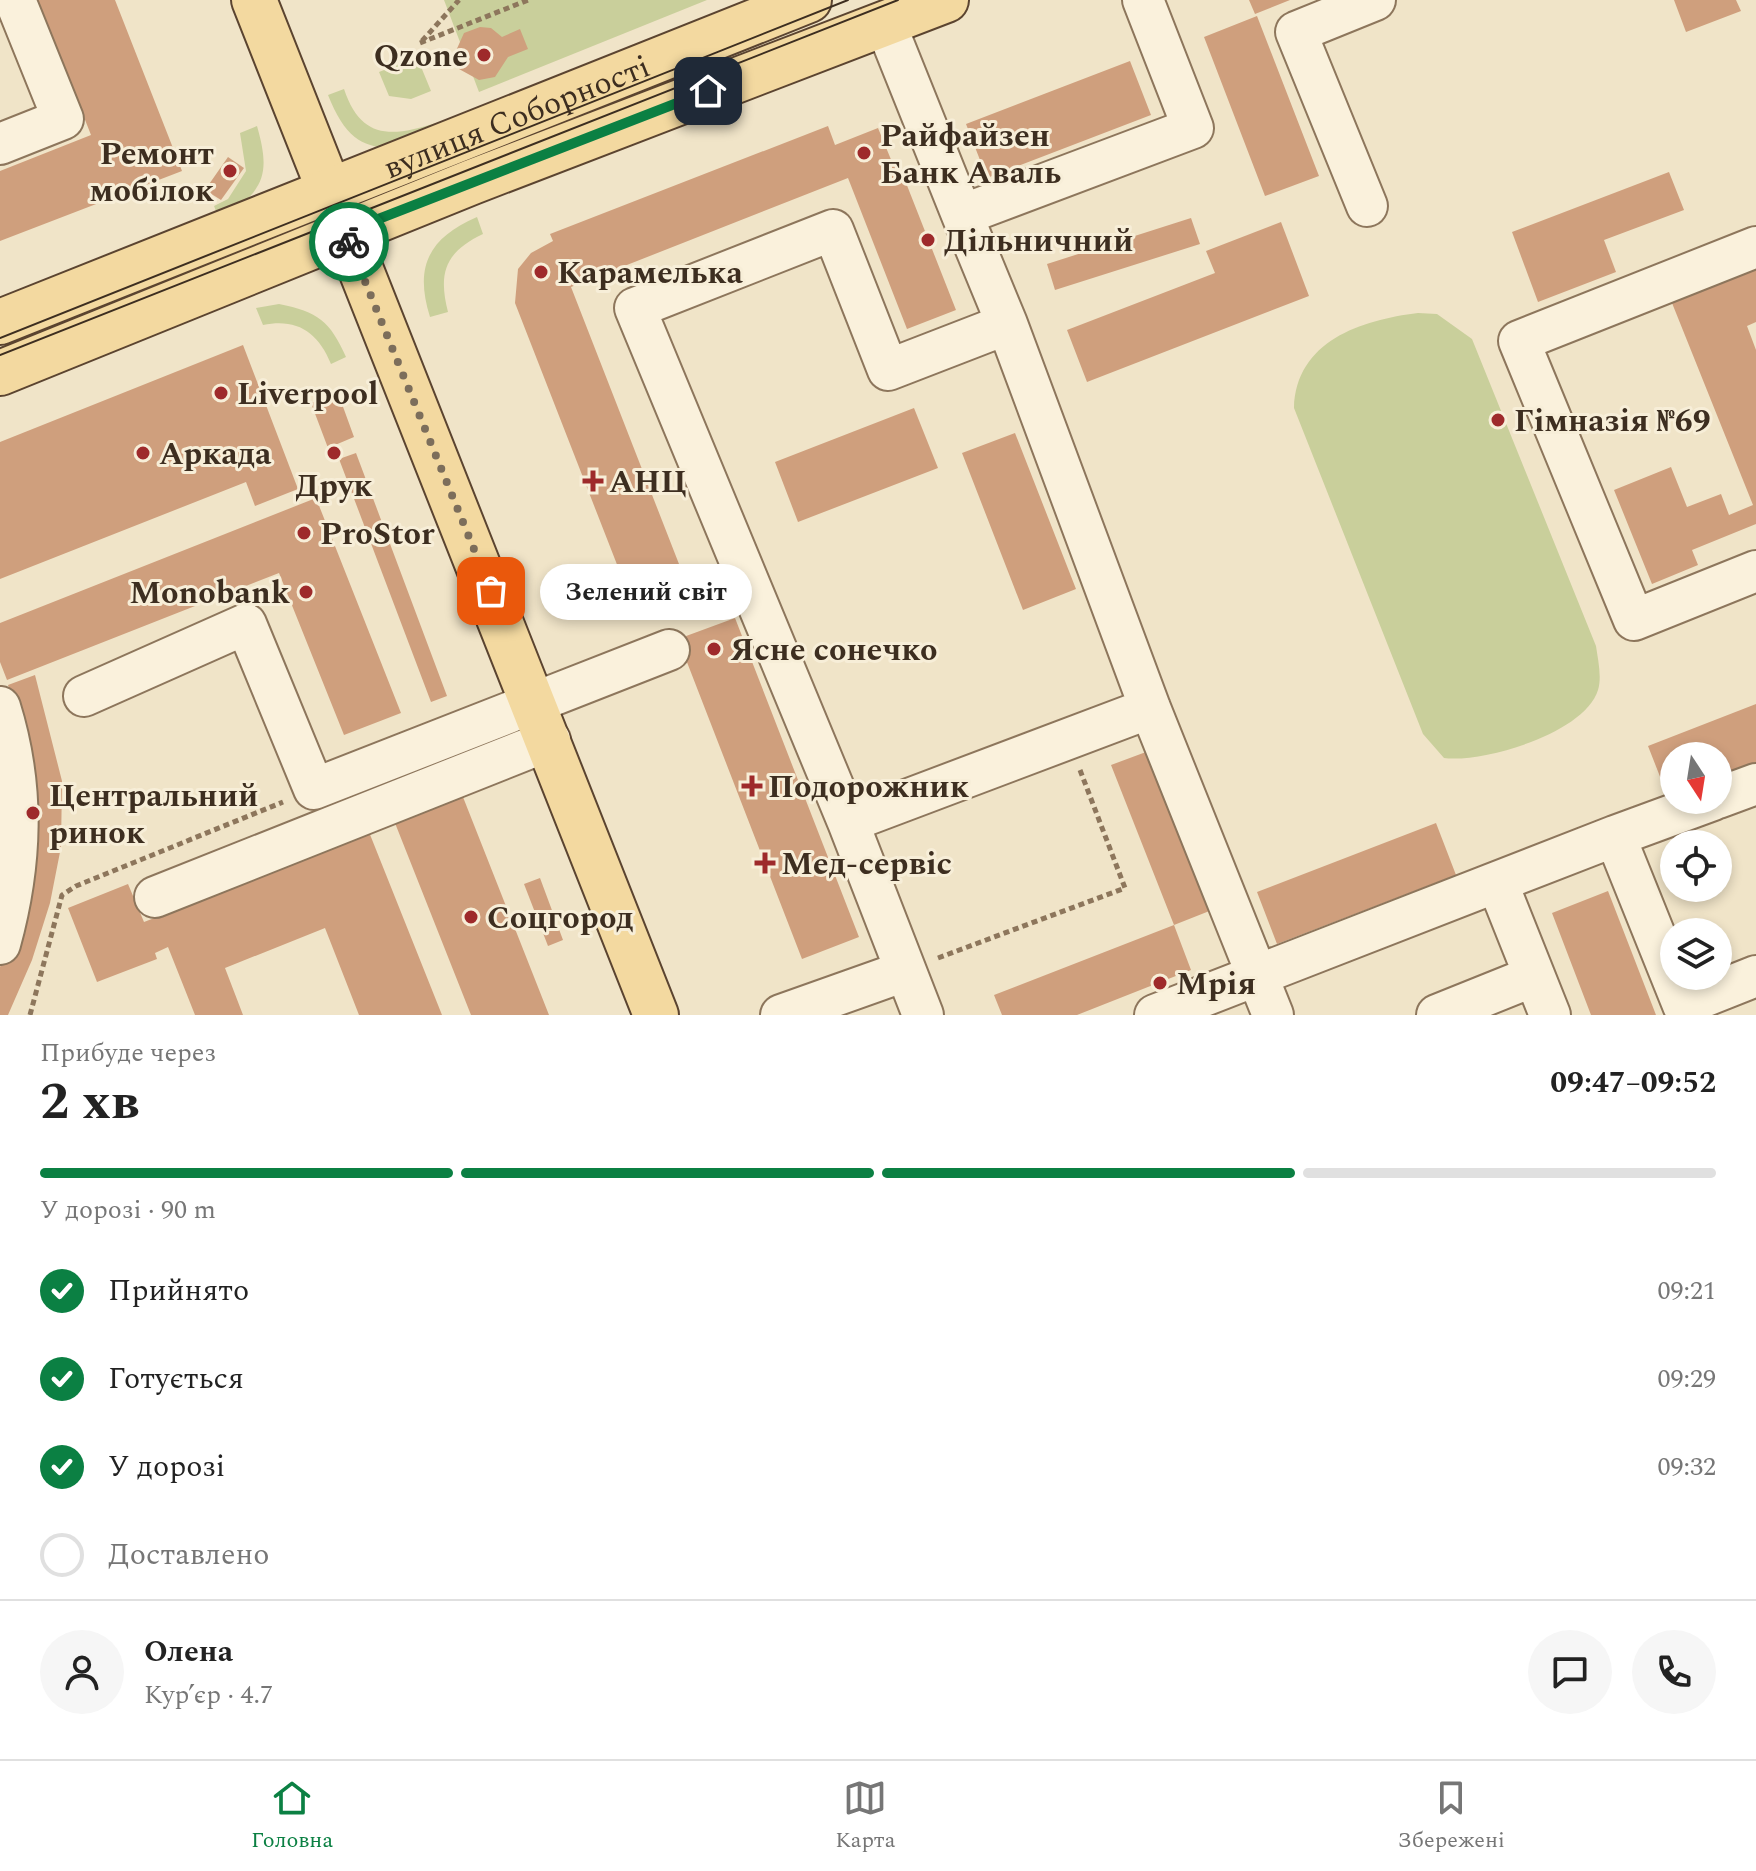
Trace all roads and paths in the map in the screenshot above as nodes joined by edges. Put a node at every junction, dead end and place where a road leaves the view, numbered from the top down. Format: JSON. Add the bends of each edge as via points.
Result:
{"nodes":[{"id":1,"x":15,"y":0,"type":"edge"},
{"id":2,"x":254,"y":0,"type":"edge"},
{"id":3,"x":459,"y":0,"type":"edge"},
{"id":4,"x":528,"y":0,"type":"edge"},
{"id":5,"x":809,"y":0,"type":"edge"},
{"id":6,"x":946,"y":0,"type":"edge"},
{"id":7,"x":1143,"y":0,"type":"edge"},
{"id":8,"x":1375,"y":0,"type":"edge"},
{"id":9,"x":885,"y":23,"type":"junction"},
{"id":10,"x":0,"y":144,"type":"edge"},
{"id":11,"x":327,"y":192,"type":"junction"},
{"id":12,"x":1367,"y":206,"type":"dead end"},
{"id":13,"x":962,"y":215,"type":"junction"},
{"id":14,"x":345,"y":232,"type":"junction"},
{"id":15,"x":1756,"y":247,"type":"edge"},
{"id":16,"x":0,"y":322,"type":"edge"},
{"id":17,"x":1007,"y":324,"type":"junction"},
{"id":18,"x":0,"y":373,"type":"edge"},
{"id":19,"x":1756,"y":571,"type":"edge"},
{"id":20,"x":669,"y":650,"type":"dead end"},
{"id":21,"x":84,"y":696,"type":"dead end"},
{"id":22,"x":0,"y":707,"type":"edge"},
{"id":23,"x":1150,"y":708,"type":"junction"},
{"id":24,"x":542,"y":720,"type":"junction"},
{"id":25,"x":1068,"y":739,"type":"junction"},
{"id":26,"x":1756,"y":784,"type":"edge"},
{"id":27,"x":1732,"y":793,"type":"edge"},
{"id":28,"x":1674,"y":814,"type":"edge"},
{"id":29,"x":848,"y":822,"type":"junction"},
{"id":30,"x":1615,"y":836,"type":"junction"},
{"id":31,"x":1497,"y":882,"type":"junction"},
{"id":32,"x":155,"y":897,"type":"dead end"},
{"id":33,"x":0,"y":944,"type":"edge"},
{"id":34,"x":905,"y":971,"type":"junction"},
{"id":35,"x":1256,"y":976,"type":"junction"},
{"id":36,"x":1534,"y":976,"type":"junction"},
{"id":37,"x":1756,"y":976,"type":"edge"},
{"id":38,"x":656,"y":1015,"type":"edge"},
{"id":39,"x":781,"y":1015,"type":"edge"},
{"id":40,"x":923,"y":1015,"type":"edge"},
{"id":41,"x":1155,"y":1015,"type":"edge"},
{"id":42,"x":1273,"y":1015,"type":"edge"},
{"id":43,"x":1437,"y":1015,"type":"edge"},
{"id":44,"x":1550,"y":1015,"type":"edge"}],
"edges":[{"from":1,"to":10,"type":"lane","via":[[63,119]]},
{"from":2,"to":11,"type":"main road"},
{"from":3,"to":4,"type":"path","via":[[420,43]]},
{"from":5,"to":11,"type":"main road","name":"вулиця Соборності"},
{"from":6,"to":9,"type":"main road","name":"вулиця Соборності"},
{"from":7,"to":13,"type":"lane","via":[[1193,128]]},
{"from":8,"to":12,"type":"lane","via":[[1296,32]]},
{"from":9,"to":13,"type":"lane"},
{"from":9,"to":14,"type":"main road","name":"вулиця Соборності"},
{"from":11,"to":14,"type":"main road"},
{"from":11,"to":16,"type":"main road","name":"вулиця Соборності"},
{"from":13,"to":17,"type":"lane"},
{"from":14,"to":18,"type":"main road","name":"вулиця Соборності"},
{"from":14,"to":24,"type":"main road"},
{"from":15,"to":19,"type":"lane","via":[[1519,341],[1634,620]]},
{"from":17,"to":23,"type":"lane"},
{"from":17,"to":29,"type":"lane","via":[[888,370],[833,230],[635,308]]},
{"from":20,"to":24,"type":"lane"},
{"from":21,"to":24,"type":"lane","via":[[246,624],[314,789]]},
{"from":22,"to":33,"type":"lane","via":[[18,791],[20,842]]},
{"from":23,"to":25,"type":"lane"},
{"from":23,"to":35,"type":"lane"},
{"from":24,"to":32,"type":"lane"},
{"from":24,"to":38,"type":"main road"},
{"from":25,"to":29,"type":"lane"},
{"from":25,"to":34,"type":"path","via":[[1125,888]]},
{"from":26,"to":27,"type":"lane"},
{"from":28,"to":30,"type":"lane"},
{"from":29,"to":34,"type":"lane"},
{"from":30,"to":31,"type":"lane"},
{"from":30,"to":37,"type":"lane","via":[[1683,1005]]},
{"from":31,"to":35,"type":"lane"},
{"from":31,"to":36,"type":"lane"},
{"from":34,"to":39,"type":"lane"},
{"from":34,"to":40,"type":"lane"},
{"from":35,"to":41,"type":"lane"},
{"from":35,"to":42,"type":"lane"},
{"from":36,"to":43,"type":"lane"},
{"from":36,"to":44,"type":"lane"}]}
